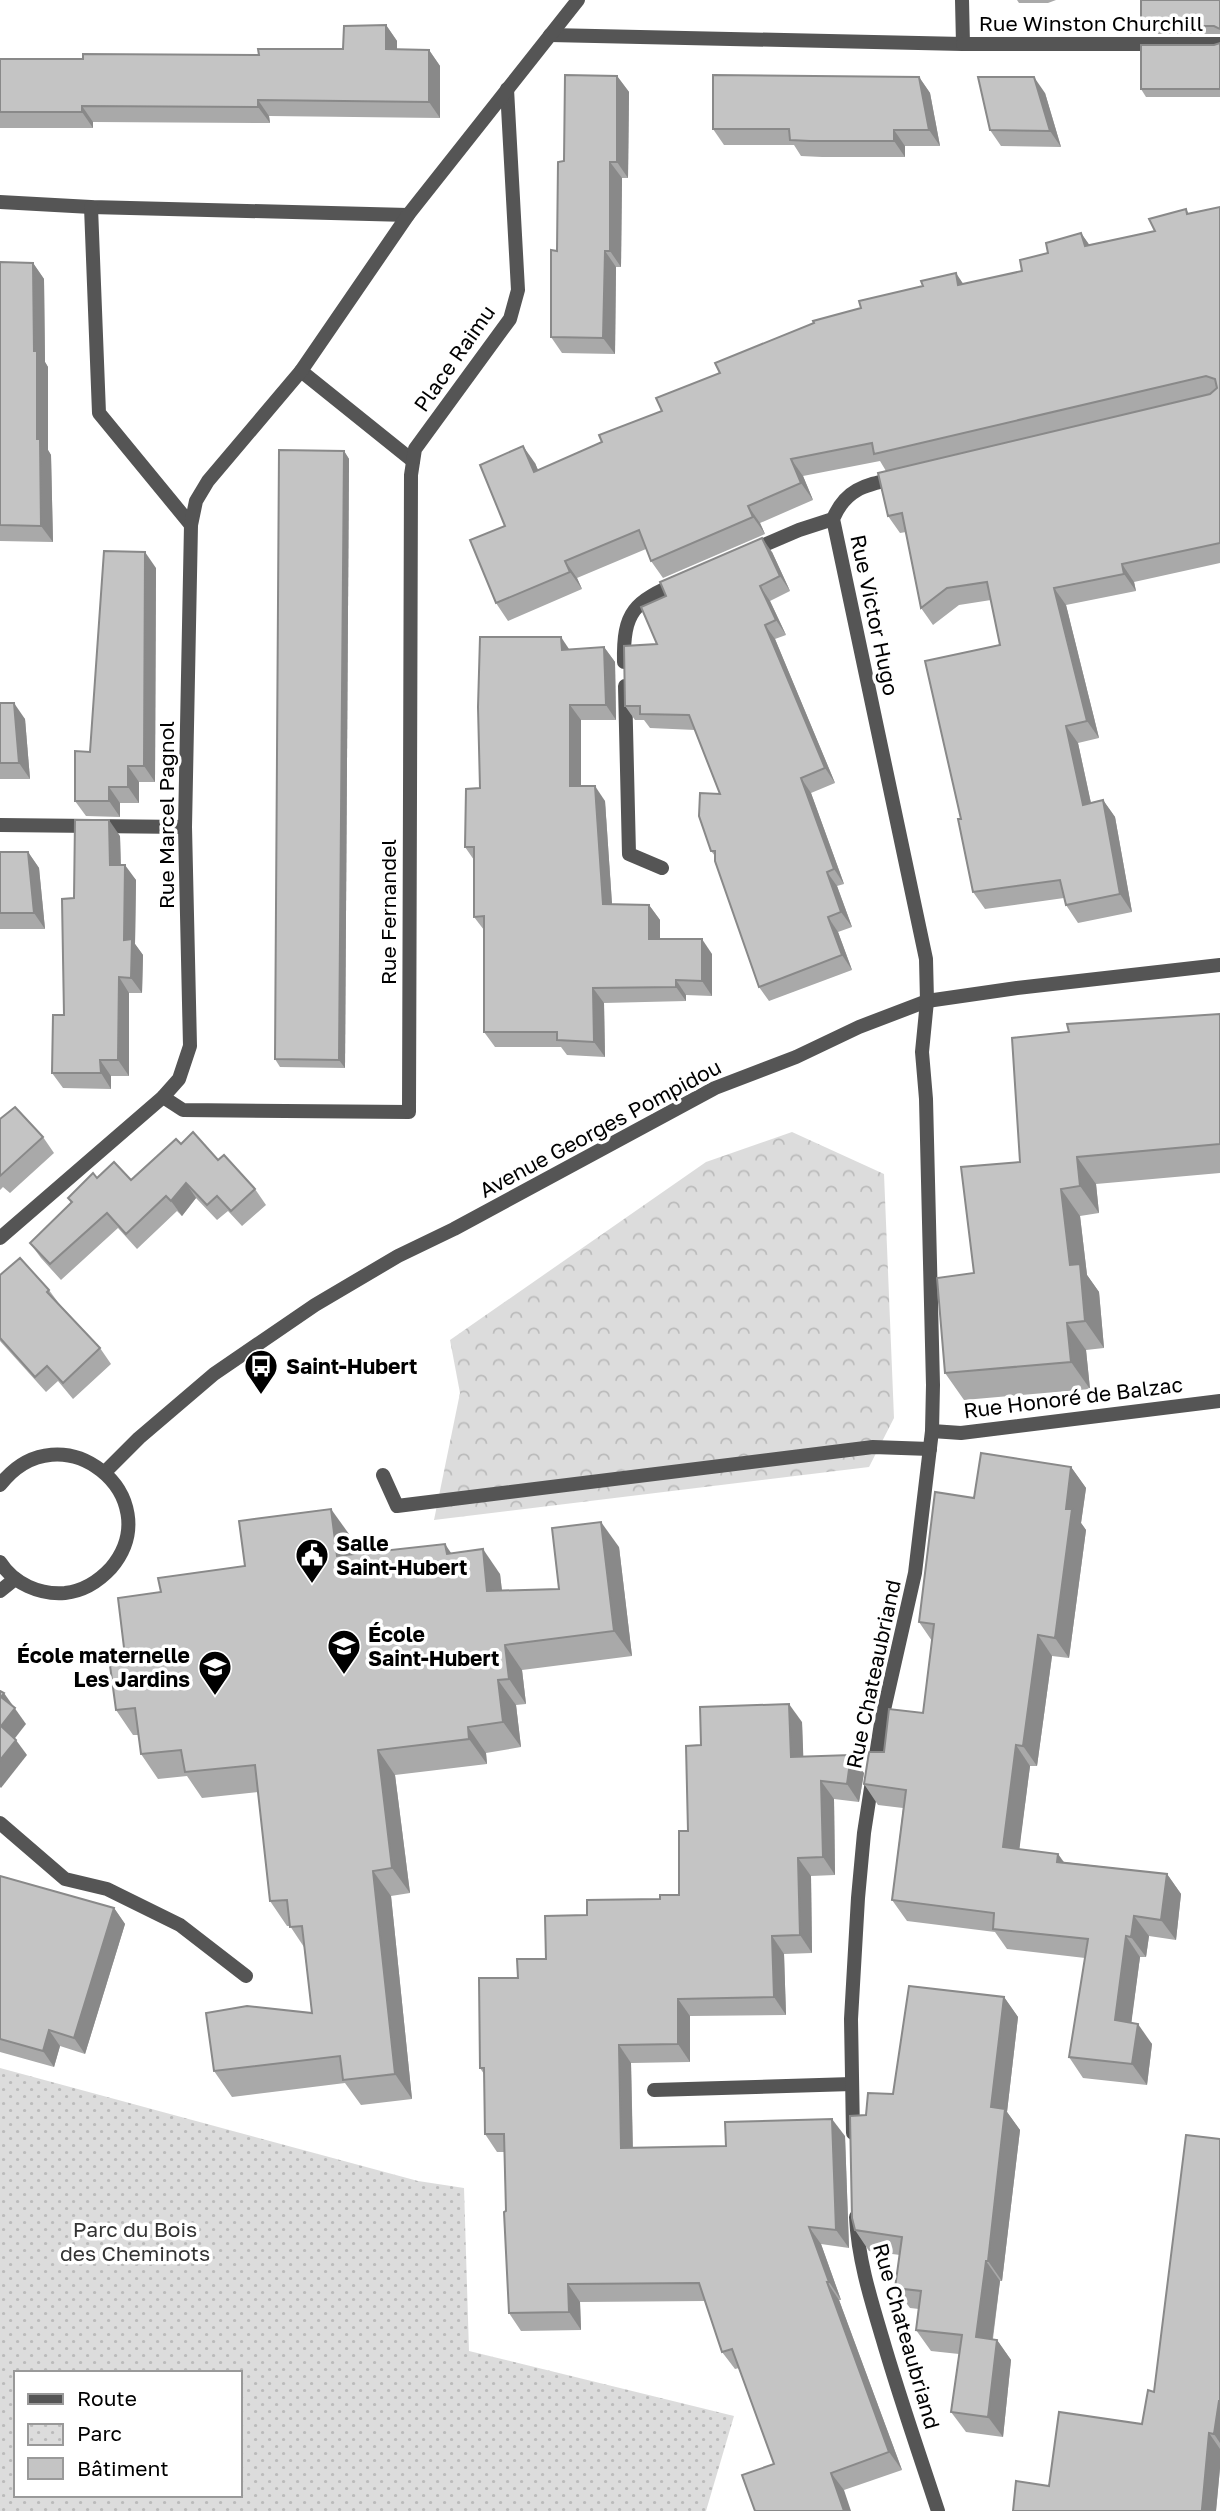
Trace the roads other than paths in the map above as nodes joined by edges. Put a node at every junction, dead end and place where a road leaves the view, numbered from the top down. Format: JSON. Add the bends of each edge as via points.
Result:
{"nodes":[{"id":1,"x":578,"y":0,"type":"edge"},
{"id":2,"x":962,"y":0,"type":"edge"},
{"id":3,"x":550,"y":35,"type":"junction"},
{"id":4,"x":963,"y":44,"type":"junction"},
{"id":5,"x":1220,"y":44,"type":"edge"},
{"id":6,"x":507,"y":89,"type":"junction"},
{"id":7,"x":0,"y":202,"type":"edge"},
{"id":8,"x":91,"y":207,"type":"junction"},
{"id":9,"x":408,"y":215,"type":"junction"},
{"id":10,"x":301,"y":371,"type":"junction"},
{"id":11,"x":413,"y":461,"type":"junction"},
{"id":12,"x":912,"y":474,"type":"edge"},
{"id":13,"x":833,"y":519,"type":"junction"},
{"id":14,"x":191,"y":525,"type":"junction"},
{"id":15,"x":736,"y":557,"type":"edge"},
{"id":16,"x":699,"y":573,"type":"edge"},
{"id":17,"x":0,"y":825,"type":"edge"},
{"id":18,"x":185,"y":827,"type":"junction"},
{"id":19,"x":662,"y":868,"type":"dead end"},
{"id":20,"x":1220,"y":965,"type":"edge"},
{"id":21,"x":927,"y":1001,"type":"junction"},
{"id":22,"x":163,"y":1097,"type":"junction"},
{"id":23,"x":0,"y":1238,"type":"edge"},
{"id":24,"x":1220,"y":1401,"type":"edge"},
{"id":25,"x":932,"y":1431,"type":"junction"},
{"id":26,"x":930,"y":1449,"type":"junction"},
{"id":27,"x":5,"y":1466,"type":"edge"},
{"id":28,"x":105,"y":1472,"type":"junction"},
{"id":29,"x":383,"y":1475,"type":"dead end"},
{"id":30,"x":0,"y":1485,"type":"edge"},
{"id":31,"x":0,"y":1563,"type":"edge"},
{"id":32,"x":15,"y":1579,"type":"junction"},
{"id":33,"x":0,"y":1591,"type":"edge"},
{"id":34,"x":0,"y":1823,"type":"edge"},
{"id":35,"x":246,"y":1976,"type":"dead end"},
{"id":36,"x":852,"y":2084,"type":"junction"},
{"id":37,"x":654,"y":2090,"type":"dead end"},
{"id":38,"x":854,"y":2148,"type":"edge"},
{"id":39,"x":856,"y":2200,"type":"edge"},
{"id":40,"x":938,"y":2511,"type":"edge"}],
"edges":[{"from":1,"to":3,"type":"street"},
{"from":2,"to":4,"type":"street","name":"Rue Winston Churchill"},
{"from":3,"to":4,"type":"street","name":"Rue Winston Churchill"},
{"from":3,"to":6,"type":"street"},
{"from":4,"to":5,"type":"street","name":"Rue Winston Churchill"},
{"from":6,"to":9,"type":"street"},
{"from":6,"to":11,"type":"street","name":"Place Raimu","via":[[518,290],[510,319],[415,449]]},
{"from":7,"to":8,"type":"street"},
{"from":8,"to":9,"type":"street"},
{"from":8,"to":14,"type":"street","via":[[99,413]]},
{"from":9,"to":10,"type":"street"},
{"from":10,"to":11,"type":"street"},
{"from":10,"to":14,"type":"street","via":[[208,481],[196,501]]},
{"from":11,"to":22,"type":"street","name":"Rue Fernandel","via":[[409,1112],[183,1110]]},
{"from":12,"to":13,"type":"street","name":"Rue Victor Hugo","via":[[850,494]]},
{"from":13,"to":15,"type":"street"},
{"from":13,"to":21,"type":"street","name":"Rue Victor Hugo","via":[[926,959]]},
{"from":14,"to":18,"type":"street","name":"Rue Marcel Pagnol"},
{"from":16,"to":19,"type":"street","via":[[649,595],[632,612],[624,644],[629,854]]},
{"from":17,"to":18,"type":"street"},
{"from":18,"to":22,"type":"street","name":"Rue Marcel Pagnol","via":[[190,1046],[179,1079]]},
{"from":20,"to":21,"type":"street","name":"Avenue Georges Pompidou"},
{"from":21,"to":25,"type":"street","name":"Rue Chateaubriand","via":[[922,1052]]},
{"from":21,"to":28,"type":"street","name":"Avenue Georges Pompidou","via":[[715,1088],[398,1256],[315,1305],[214,1374]]},
{"from":22,"to":23,"type":"street","name":"Rue Marcel Pagnol"},
{"from":24,"to":25,"type":"street","name":"Rue Honoré de Balzac","via":[[961,1433]]},
{"from":25,"to":26,"type":"street","name":"Rue Chateaubriand"},
{"from":26,"to":29,"type":"street","via":[[873,1447],[397,1506]]},
{"from":26,"to":36,"type":"street","name":"Rue Chateaubriand","via":[[915,1573],[881,1723],[864,1833],[851,2019]]},
{"from":27,"to":28,"type":"street","via":[[48,1454],[68,1454]]},
{"from":27,"to":30,"type":"street"},
{"from":28,"to":32,"type":"street","via":[[125,1504],[125,1542],[117,1561],[86,1587],[66,1593],[46,1592]]},
{"from":31,"to":32,"type":"street"},
{"from":32,"to":33,"type":"street"},
{"from":34,"to":35,"type":"street","via":[[65,1879],[107,1889],[180,1925]]},
{"from":36,"to":37,"type":"street"},
{"from":36,"to":38,"type":"street","name":"Rue Chateaubriand"},
{"from":39,"to":40,"type":"street","name":"Rue Chateaubriand","via":[[864,2277]]}]}
